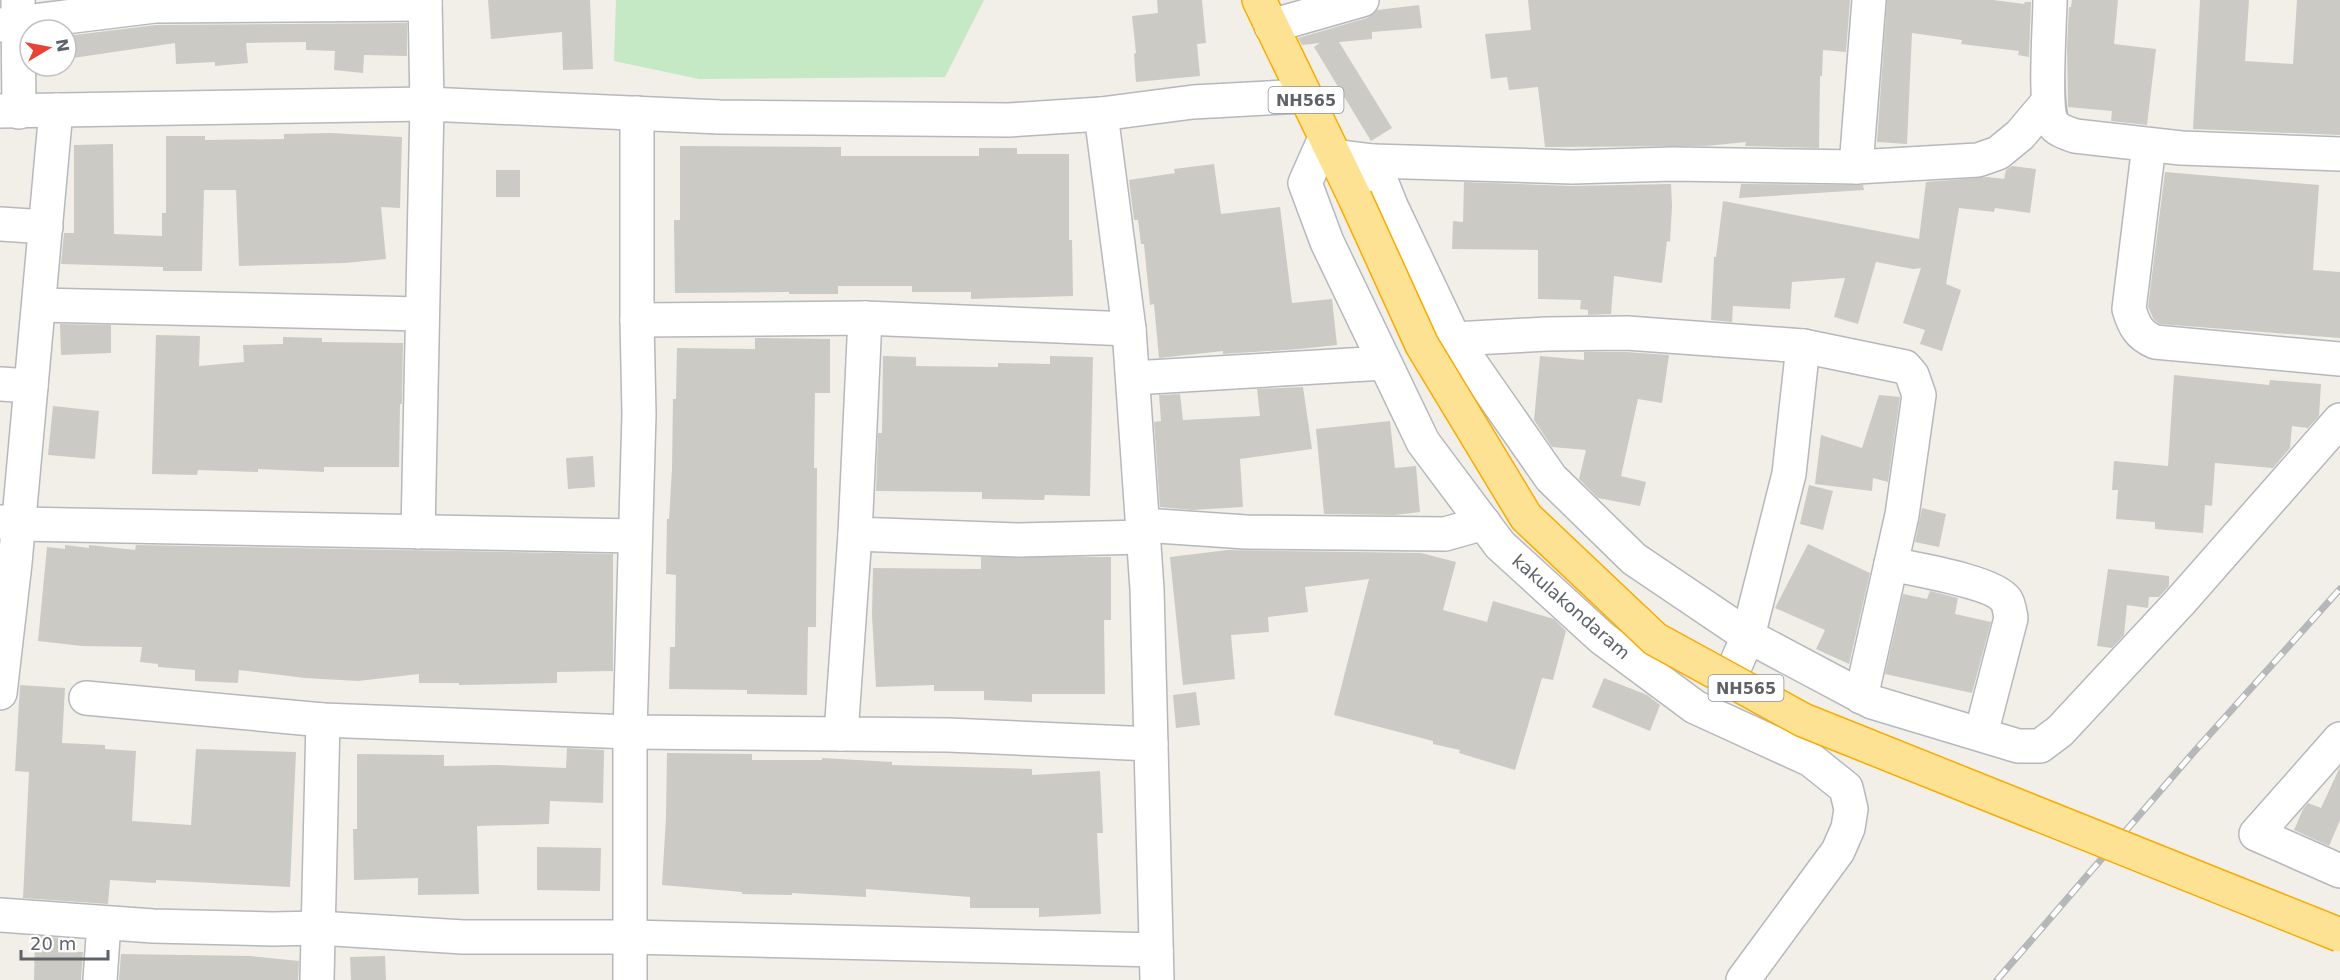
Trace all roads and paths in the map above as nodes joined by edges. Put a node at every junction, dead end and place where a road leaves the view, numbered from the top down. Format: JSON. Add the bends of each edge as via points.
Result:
{"nodes":[{"id":1,"x":1362,"y":0,"type":"edge"},
{"id":2,"x":1869,"y":0,"type":"edge"},
{"id":3,"x":2050,"y":0,"type":"edge"},
{"id":4,"x":425,"y":2,"type":"edge"},
{"id":5,"x":1265,"y":13,"type":"edge"},
{"id":6,"x":12,"y":16,"type":"edge"},
{"id":7,"x":1304,"y":96,"type":"junction"},
{"id":8,"x":2047,"y":103,"type":"junction"},
{"id":9,"x":427,"y":104,"type":"junction"},
{"id":10,"x":56,"y":110,"type":"junction"},
{"id":11,"x":10,"y":112,"type":"edge"},
{"id":12,"x":638,"y":113,"type":"junction"},
{"id":13,"x":1101,"y":114,"type":"junction"},
{"id":14,"x":2149,"y":145,"type":"junction"},
{"id":15,"x":1329,"y":147,"type":"junction"},
{"id":16,"x":2340,"y":154,"type":"edge"},
{"id":17,"x":1373,"y":161,"type":"junction"},
{"id":18,"x":1856,"y":167,"type":"junction"},
{"id":19,"x":0,"y":224,"type":"edge"},
{"id":20,"x":46,"y":227,"type":"junction"},
{"id":21,"x":39,"y":304,"type":"junction"},
{"id":22,"x":421,"y":314,"type":"junction"},
{"id":23,"x":865,"y":318,"type":"junction"},
{"id":24,"x":637,"y":320,"type":"junction"},
{"id":25,"x":1130,"y":329,"type":"junction"},
{"id":26,"x":1454,"y":339,"type":"junction"},
{"id":27,"x":1803,"y":346,"type":"junction"},
{"id":28,"x":2340,"y":359,"type":"edge"},
{"id":29,"x":1384,"y":363,"type":"junction"},
{"id":30,"x":1133,"y":378,"type":"junction"},
{"id":31,"x":16,"y":385,"type":"edge"},
{"id":32,"x":2340,"y":420,"type":"edge"},
{"id":33,"x":9,"y":523,"type":"edge"},
{"id":34,"x":1484,"y":523,"type":"junction"},
{"id":35,"x":1143,"y":531,"type":"junction"},
{"id":36,"x":418,"y":532,"type":"junction"},
{"id":37,"x":855,"y":534,"type":"junction"},
{"id":38,"x":635,"y":536,"type":"junction"},
{"id":39,"x":1891,"y":564,"type":"junction"},
{"id":40,"x":1748,"y":636,"type":"junction"},
{"id":41,"x":1,"y":673,"type":"edge"},
{"id":42,"x":1730,"y":678,"type":"junction"},
{"id":43,"x":1861,"y":697,"type":"junction"},
{"id":44,"x":86,"y":698,"type":"dead end"},
{"id":45,"x":323,"y":720,"type":"junction"},
{"id":46,"x":630,"y":732,"type":"junction"},
{"id":47,"x":841,"y":734,"type":"junction"},
{"id":48,"x":1981,"y":734,"type":"junction"},
{"id":49,"x":2340,"y":739,"type":"edge"},
{"id":50,"x":1151,"y":744,"type":"junction"},
{"id":51,"x":2340,"y":871,"type":"edge"},
{"id":52,"x":0,"y":915,"type":"edge"},
{"id":53,"x":104,"y":923,"type":"junction"},
{"id":54,"x":318,"y":928,"type":"junction"},
{"id":55,"x":2340,"y":935,"type":"edge"},
{"id":56,"x":630,"y":938,"type":"junction"},
{"id":57,"x":1157,"y":965,"type":"edge"},
{"id":58,"x":100,"y":980,"type":"edge"},
{"id":59,"x":318,"y":980,"type":"edge"},
{"id":60,"x":630,"y":980,"type":"edge"},
{"id":61,"x":1743,"y":980,"type":"edge"}],
"edges":[{"from":1,"to":5,"type":"street"},
{"from":2,"to":18,"type":"street"},
{"from":3,"to":8,"type":"street"},
{"from":4,"to":6,"type":"street","via":[[154,6]]},
{"from":4,"to":9,"type":"street"},
{"from":5,"to":7,"type":"highway","number":"NH565"},
{"from":6,"to":11,"type":"street"},
{"from":7,"to":13,"type":"street","via":[[1193,102]]},
{"from":7,"to":15,"type":"highway","number":"NH565"},
{"from":8,"to":14,"type":"street","via":[[2053,125],[2061,131]]},
{"from":8,"to":18,"type":"street","via":[[2020,135],[1998,153],[1978,160]]},
{"from":9,"to":10,"type":"street"},
{"from":9,"to":12,"type":"street"},
{"from":9,"to":22,"type":"street"},
{"from":10,"to":11,"type":"street"},
{"from":10,"to":20,"type":"street"},
{"from":12,"to":13,"type":"street","via":[[1009,120]]},
{"from":12,"to":24,"type":"street"},
{"from":13,"to":25,"type":"street"},
{"from":14,"to":16,"type":"street"},
{"from":14,"to":28,"type":"street","via":[[2129,309],[2134,326],[2143,337],[2155,342]]},
{"from":15,"to":17,"type":"street"},
{"from":15,"to":29,"type":"street","name":"kakulakondaram","via":[[1305,183],[1327,242]]},
{"from":15,"to":42,"type":"highway","number":"NH565","bridge":true,"via":[[1422,345],[1526,517],[1655,639]]},
{"from":17,"to":18,"type":"street","via":[[1572,167]]},
{"from":17,"to":26,"type":"street"},
{"from":19,"to":20,"type":"street"},
{"from":20,"to":21,"type":"street"},
{"from":21,"to":22,"type":"street"},
{"from":21,"to":31,"type":"street"},
{"from":22,"to":36,"type":"street"},
{"from":23,"to":24,"type":"street"},
{"from":23,"to":25,"type":"street"},
{"from":23,"to":37,"type":"street"},
{"from":24,"to":38,"type":"street"},
{"from":25,"to":30,"type":"street"},
{"from":26,"to":27,"type":"street","via":[[1627,333]]},
{"from":26,"to":40,"type":"street","via":[[1551,478],[1634,559]]},
{"from":27,"to":39,"type":"street","via":[[1905,367],[1912,375],[1919,395]]},
{"from":27,"to":40,"type":"street","via":[[1789,474]]},
{"from":29,"to":30,"type":"street"},
{"from":29,"to":34,"type":"street","name":"kakulakondaram","via":[[1423,442]]},
{"from":30,"to":35,"type":"street"},
{"from":31,"to":33,"type":"street"},
{"from":32,"to":48,"type":"street","via":[[2060,731],[2040,746],[2030,748]]},
{"from":33,"to":36,"type":"street"},
{"from":33,"to":41,"type":"street"},
{"from":34,"to":35,"type":"street","via":[[1445,534]]},
{"from":34,"to":61,"type":"street","name":"kakulakondaram","via":[[1500,544],[1602,638],[1695,707],[1811,760],[1846,789],[1851,809],[1838,851]]},
{"from":35,"to":37,"type":"street","via":[[1020,540]]},
{"from":35,"to":50,"type":"street"},
{"from":36,"to":38,"type":"street"},
{"from":37,"to":47,"type":"street"},
{"from":38,"to":46,"type":"street"},
{"from":39,"to":43,"type":"street"},
{"from":39,"to":48,"type":"street","via":[[1983,585],[2006,600],[2011,618]]},
{"from":40,"to":42,"type":"street"},
{"from":40,"to":43,"type":"street"},
{"from":42,"to":55,"type":"highway","number":"NH565","bridge":true,"via":[[1803,720]]},
{"from":43,"to":48,"type":"street"},
{"from":44,"to":45,"type":"street"},
{"from":45,"to":46,"type":"street"},
{"from":45,"to":54,"type":"street"},
{"from":46,"to":47,"type":"street"},
{"from":46,"to":56,"type":"street"},
{"from":47,"to":50,"type":"street"},
{"from":49,"to":51,"type":"street","via":[[2256,834]]},
{"from":50,"to":57,"type":"street"},
{"from":52,"to":53,"type":"street"},
{"from":53,"to":54,"type":"street"},
{"from":53,"to":58,"type":"street"},
{"from":54,"to":56,"type":"street","via":[[463,937]]},
{"from":54,"to":59,"type":"street"},
{"from":56,"to":57,"type":"street"},
{"from":56,"to":60,"type":"street"}]}
